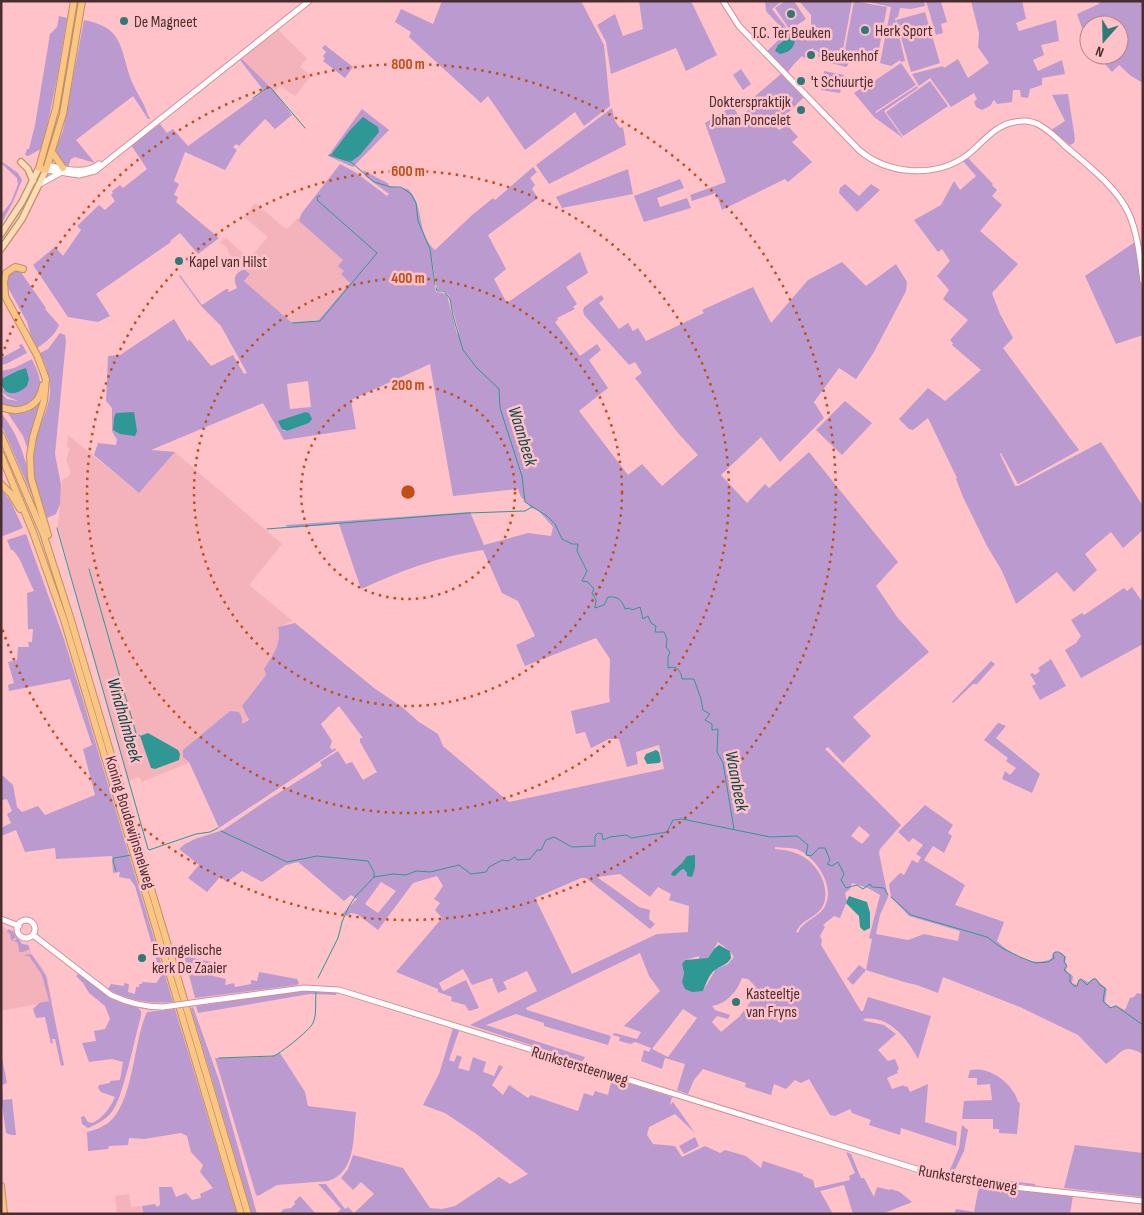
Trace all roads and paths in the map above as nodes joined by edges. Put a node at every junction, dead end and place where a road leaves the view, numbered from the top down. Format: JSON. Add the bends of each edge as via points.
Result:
{"nodes":[{"id":1,"x":82,"y":1,"type":"edge"},
{"id":2,"x":309,"y":1,"type":"edge"},
{"id":3,"x":723,"y":1,"type":"edge"},
{"id":4,"x":73,"y":4,"type":"edge"},
{"id":5,"x":52,"y":152,"type":"junction"},
{"id":6,"x":20,"y":162,"type":"dead end"},
{"id":7,"x":40,"y":165,"type":"junction"},
{"id":8,"x":47,"y":168,"type":"junction"},
{"id":9,"x":62,"y":170,"type":"junction"},
{"id":10,"x":33,"y":181,"type":"junction"},
{"id":11,"x":40,"y":184,"type":"junction"},
{"id":12,"x":1,"y":234,"type":"edge"},
{"id":13,"x":1,"y":249,"type":"edge"},
{"id":14,"x":23,"y":270,"type":"dead end"},
{"id":15,"x":1143,"y":281,"type":"edge"},
{"id":16,"x":1,"y":284,"type":"edge"},
{"id":17,"x":2,"y":294,"type":"edge"},
{"id":18,"x":36,"y":356,"type":"junction"},
{"id":19,"x":1,"y":407,"type":"edge"},
{"id":20,"x":1,"y":435,"type":"edge"},
{"id":21,"x":1,"y":456,"type":"edge"},
{"id":22,"x":1,"y":484,"type":"edge"},
{"id":23,"x":33,"y":532,"type":"junction"},
{"id":24,"x":50,"y":556,"type":"junction"},
{"id":25,"x":1,"y":920,"type":"edge"},
{"id":26,"x":18,"y":926,"type":"junction"},
{"id":27,"x":33,"y":935,"type":"junction"},
{"id":28,"x":1,"y":1186,"type":"edge"},
{"id":29,"x":1143,"y":1201,"type":"edge"},
{"id":30,"x":4,"y":1214,"type":"edge"},
{"id":31,"x":241,"y":1214,"type":"edge"},
{"id":32,"x":248,"y":1214,"type":"edge"}],
"edges":[{"from":1,"to":5,"type":"highway","via":[[63,114]]},
{"from":2,"to":9,"type":"street","via":[[96,166],[78,171]]},
{"from":3,"to":15,"type":"street","via":[[739,26],[859,150],[874,160],[904,170],[942,166],[965,157],[999,128],[1024,121],[1041,125],[1094,170],[1129,214],[1136,232]]},
{"from":4,"to":7,"type":"highway","via":[[56,108]]},
{"from":5,"to":8,"type":"highway"},
{"from":5,"to":9,"type":"highway"},
{"from":6,"to":10,"type":"main road","via":[[28,169]]},
{"from":7,"to":8,"type":"highway"},
{"from":7,"to":10,"type":"main road"},
{"from":8,"to":9,"type":"street"},
{"from":8,"to":11,"type":"main road"},
{"from":9,"to":11,"type":"street"},
{"from":10,"to":12,"type":"main road"},
{"from":11,"to":13,"type":"main road","via":[[22,219]]},
{"from":14,"to":17,"type":"highway","via":[[15,267],[6,273]]},
{"from":16,"to":17,"type":"highway"},
{"from":17,"to":18,"type":"highway"},
{"from":18,"to":19,"type":"highway","via":[[43,383],[37,400],[17,411]]},
{"from":18,"to":24,"type":"highway","via":[[45,372],[46,390],[30,447],[30,464]]},
{"from":20,"to":24,"type":"highway","name":"Koning Boudewijnsnelweg"},
{"from":21,"to":23,"type":"highway","name":"Koning Boudewijnsnelweg"},
{"from":22,"to":23,"type":"highway","via":[[18,504]]},
{"from":23,"to":31,"type":"highway","name":"Koning Boudewijnsnelweg","via":[[64,620]]},
{"from":24,"to":32,"type":"highway","name":"Koning Boudewijnsnelweg"},
{"from":25,"to":26,"type":"street"},
{"from":26,"to":27,"type":"street","via":[[21,936],[28,938]]},
{"from":26,"to":27,"type":"street","via":[[24,921],[31,922],[35,928]]},
{"from":27,"to":29,"type":"street","name":"Runkstersteenweg","bridge":true,"via":[[111,995],[145,1006],[163,1007],[304,988],[339,990],[939,1176]]},
{"from":28,"to":30,"type":"highway"}]}
